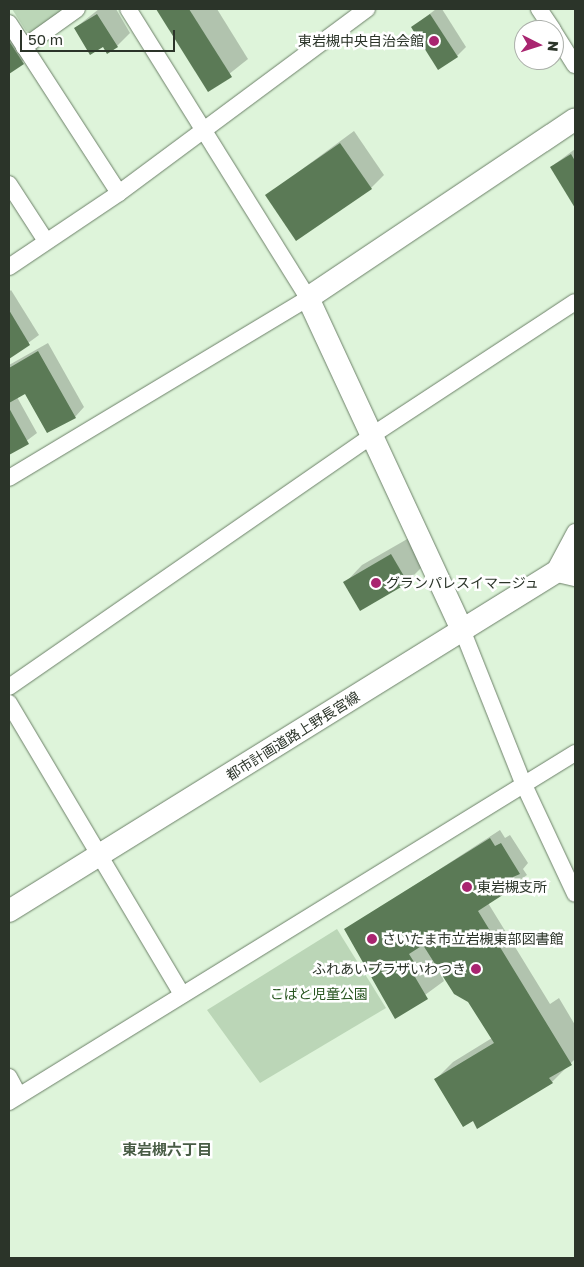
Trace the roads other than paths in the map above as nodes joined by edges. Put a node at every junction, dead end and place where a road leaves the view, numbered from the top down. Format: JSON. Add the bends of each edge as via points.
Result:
{"nodes":[{"id":1,"x":77,"y":9,"type":"edge"},
{"id":2,"x":128,"y":9,"type":"edge"},
{"id":3,"x":366,"y":9,"type":"edge"},
{"id":4,"x":540,"y":9,"type":"edge"},
{"id":5,"x":547,"y":20,"type":"edge"},
{"id":6,"x":9,"y":23,"type":"edge"},
{"id":7,"x":24,"y":47,"type":"junction"},
{"id":8,"x":564,"y":47,"type":"edge"},
{"id":9,"x":575,"y":65,"type":"edge"},
{"id":10,"x":575,"y":119,"type":"edge"},
{"id":11,"x":204,"y":128,"type":"junction"},
{"id":12,"x":9,"y":184,"type":"edge"},
{"id":13,"x":119,"y":193,"type":"junction"},
{"id":14,"x":46,"y":241,"type":"junction"},
{"id":15,"x":9,"y":267,"type":"edge"},
{"id":16,"x":308,"y":298,"type":"junction"},
{"id":17,"x":575,"y":302,"type":"edge"},
{"id":18,"x":374,"y":434,"type":"junction"},
{"id":19,"x":9,"y":478,"type":"edge"},
{"id":20,"x":575,"y":532,"type":"edge"},
{"id":21,"x":575,"y":560,"type":"edge"},
{"id":22,"x":553,"y":573,"type":"junction"},
{"id":23,"x":575,"y":578,"type":"edge"},
{"id":24,"x":463,"y":632,"type":"junction"},
{"id":25,"x":9,"y":687,"type":"edge"},
{"id":26,"x":9,"y":703,"type":"edge"},
{"id":27,"x":575,"y":753,"type":"edge"},
{"id":28,"x":524,"y":785,"type":"junction"},
{"id":29,"x":98,"y":856,"type":"junction"},
{"id":30,"x":575,"y":894,"type":"edge"},
{"id":31,"x":9,"y":910,"type":"edge"},
{"id":32,"x":182,"y":994,"type":"junction"},
{"id":33,"x":9,"y":1077,"type":"edge"},
{"id":34,"x":14,"y":1099,"type":"edge"}],
"edges":[{"from":1,"to":7,"type":"street"},
{"from":2,"to":11,"type":"street"},
{"from":3,"to":11,"type":"street"},
{"from":4,"to":5,"type":"street"},
{"from":6,"to":7,"type":"street"},
{"from":7,"to":13,"type":"street"},
{"from":8,"to":9,"type":"street"},
{"from":10,"to":16,"type":"street"},
{"from":11,"to":13,"type":"street"},
{"from":11,"to":16,"type":"street"},
{"from":12,"to":14,"type":"street"},
{"from":13,"to":14,"type":"street"},
{"from":14,"to":15,"type":"street"},
{"from":16,"to":18,"type":"street"},
{"from":16,"to":19,"type":"street"},
{"from":17,"to":18,"type":"street"},
{"from":18,"to":24,"type":"street"},
{"from":18,"to":25,"type":"street"},
{"from":20,"to":22,"type":"street"},
{"from":21,"to":22,"type":"street","name":"都市計画道路上野長宮線"},
{"from":22,"to":23,"type":"street"},
{"from":22,"to":24,"type":"street","name":"都市計画道路上野長宮線"},
{"from":24,"to":28,"type":"street"},
{"from":24,"to":29,"type":"street","name":"都市計画道路上野長宮線"},
{"from":26,"to":29,"type":"street"},
{"from":27,"to":28,"type":"street"},
{"from":28,"to":30,"type":"street"},
{"from":28,"to":32,"type":"street"},
{"from":29,"to":31,"type":"street","name":"都市計画道路上野長宮線"},
{"from":29,"to":32,"type":"street"},
{"from":32,"to":34,"type":"street"},
{"from":33,"to":34,"type":"street"}]}
